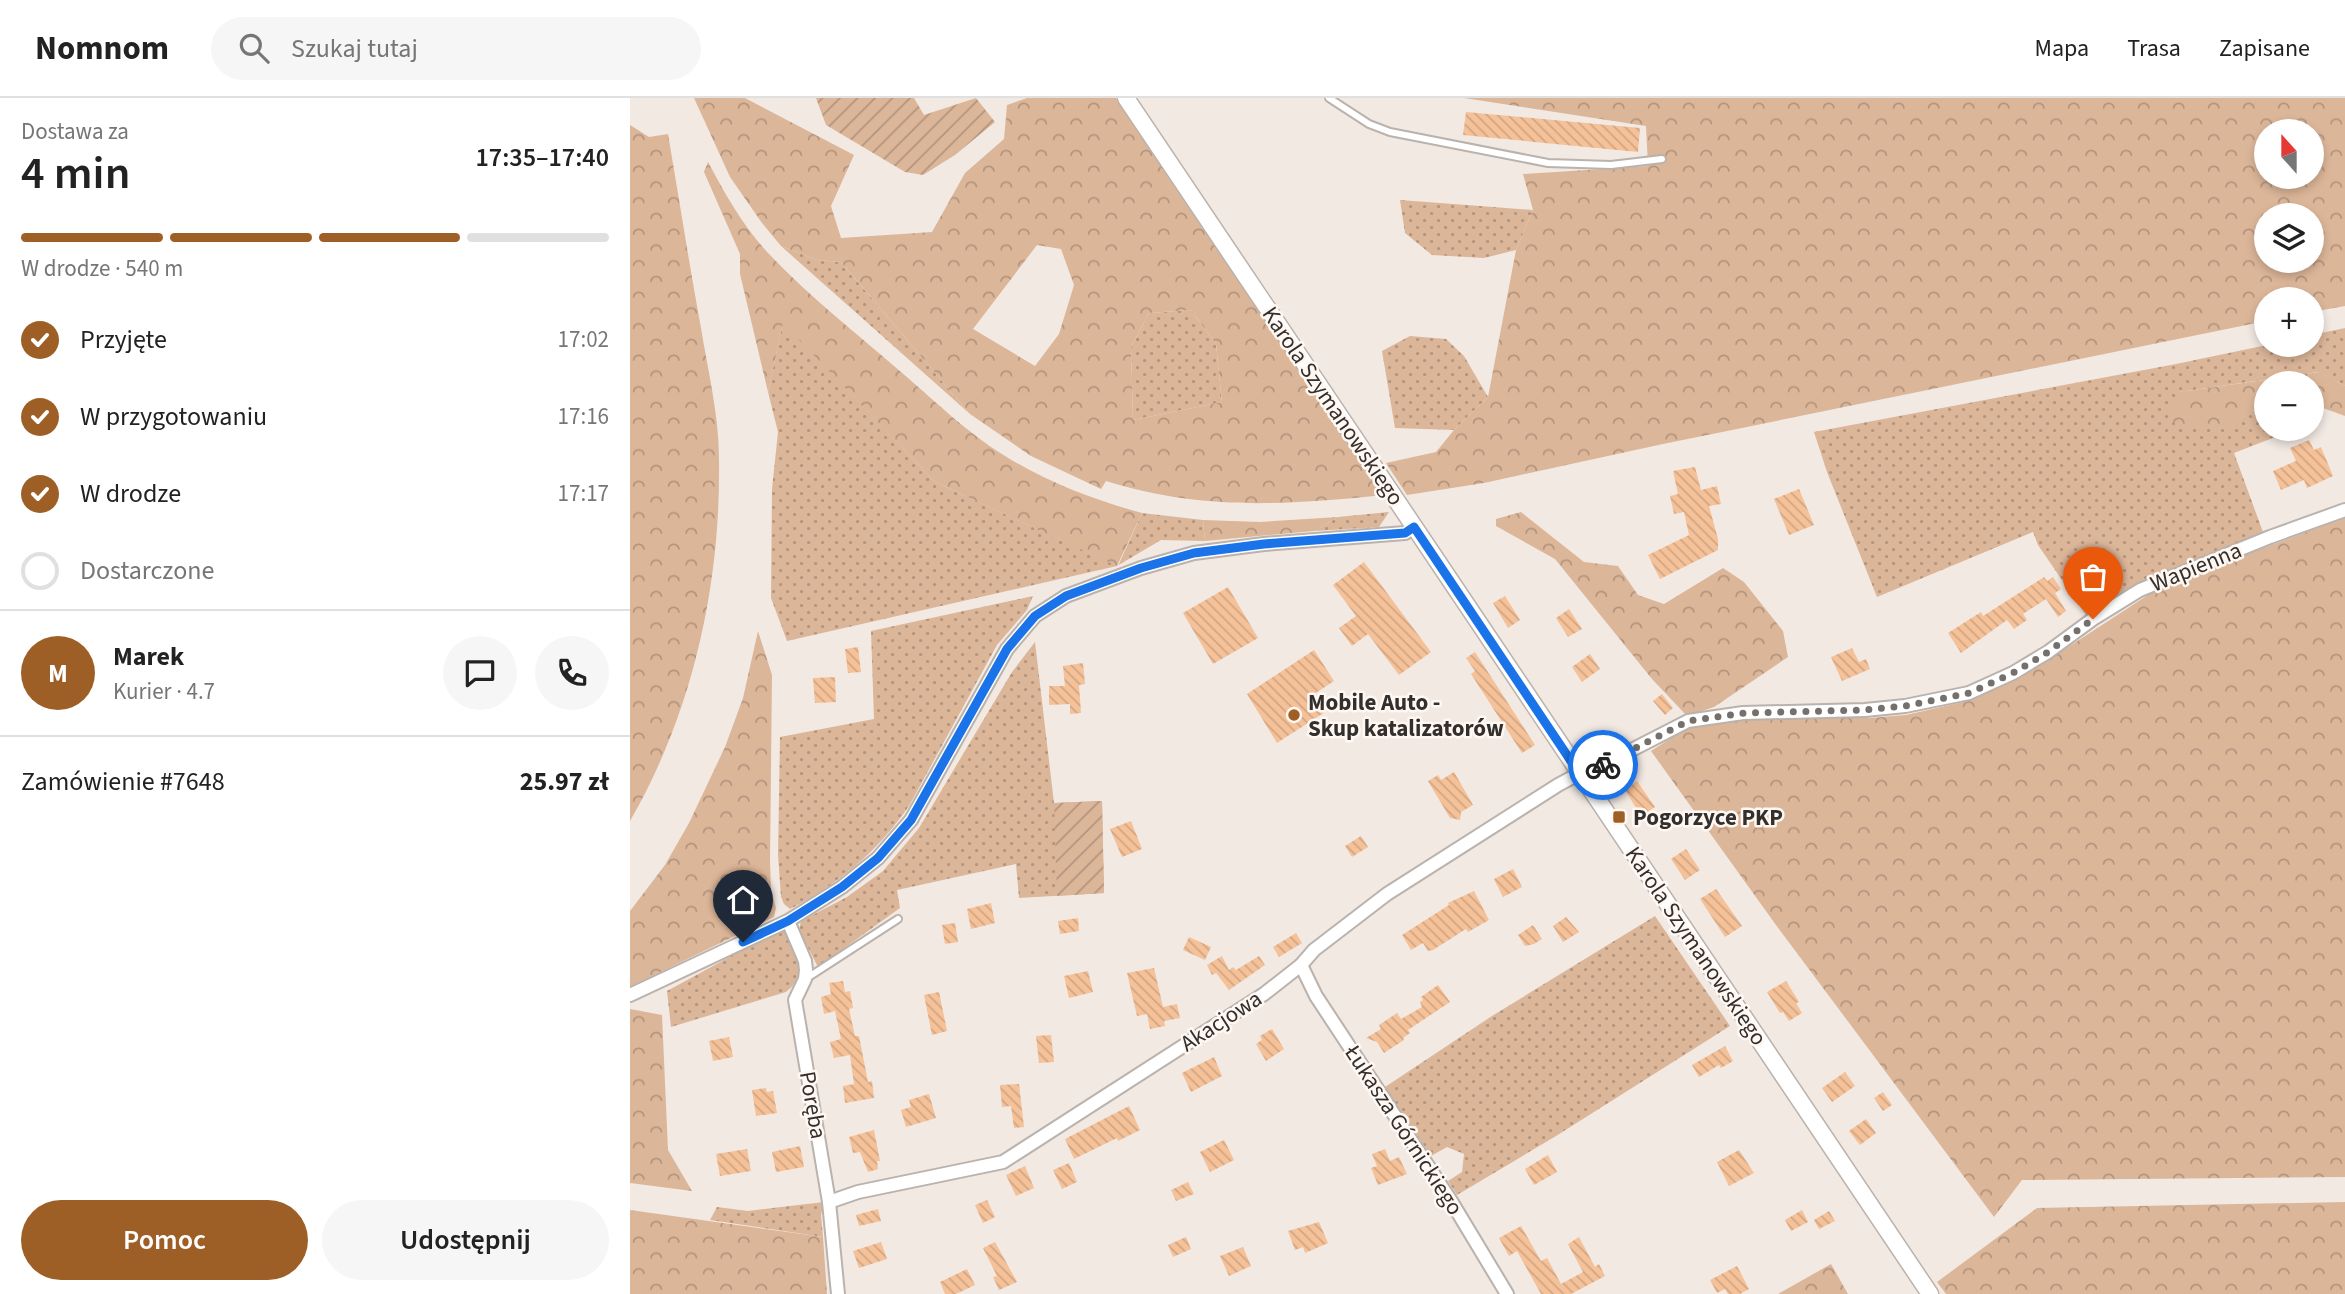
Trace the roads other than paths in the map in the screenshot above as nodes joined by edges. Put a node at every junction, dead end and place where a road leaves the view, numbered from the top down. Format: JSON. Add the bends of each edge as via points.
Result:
{"nodes":[{"id":1,"x":1329,"y":98,"type":"edge"},
{"id":2,"x":1129,"y":102,"type":"edge"},
{"id":3,"x":1662,"y":159,"type":"dead end"},
{"id":4,"x":2345,"y":510,"type":"edge"},
{"id":5,"x":1414,"y":527,"type":"junction"},
{"id":6,"x":1581,"y":776,"type":"junction"},
{"id":7,"x":898,"y":919,"type":"dead end"},
{"id":8,"x":788,"y":921,"type":"junction"},
{"id":9,"x":1301,"y":965,"type":"junction"},
{"id":10,"x":805,"y":979,"type":"junction"},
{"id":11,"x":630,"y":995,"type":"edge"},
{"id":12,"x":829,"y":1202,"type":"junction"},
{"id":13,"x":838,"y":1294,"type":"edge"},
{"id":14,"x":1507,"y":1294,"type":"edge"},
{"id":15,"x":1930,"y":1294,"type":"edge"}],
"edges":[{"from":1,"to":3,"type":"lane","via":[[1390,132],[1548,163],[1611,165]]},
{"from":2,"to":5,"type":"street","name":"Karola Szymanowskiego"},
{"from":4,"to":6,"type":"street","name":"Wapienna","via":[[2140,590],[2048,652],[1969,693],[1865,710],[1744,713],[1688,721]]},
{"from":5,"to":6,"type":"street","name":"Karola Szymanowskiego"},
{"from":5,"to":8,"type":"street","via":[[1405,533],[1194,553],[1066,596],[1035,616],[1007,649],[911,820],[860,873]]},
{"from":6,"to":9,"type":"street","name":"Akacjowa","via":[[1558,785],[1387,894]]},
{"from":6,"to":15,"type":"street","name":"Karola Szymanowskiego"},
{"from":7,"to":10,"type":"lane"},
{"from":8,"to":10,"type":"street","name":"Poręba","via":[[805,961]]},
{"from":8,"to":11,"type":"street"},
{"from":9,"to":12,"type":"street","name":"Akacjowa","via":[[1236,1013],[1003,1162]]},
{"from":9,"to":14,"type":"street","name":"Łukasza Górnickiego","via":[[1316,996]]},
{"from":10,"to":12,"type":"street","name":"Poręba","via":[[794,1000]]},
{"from":12,"to":13,"type":"street","name":"Poręba"}]}
